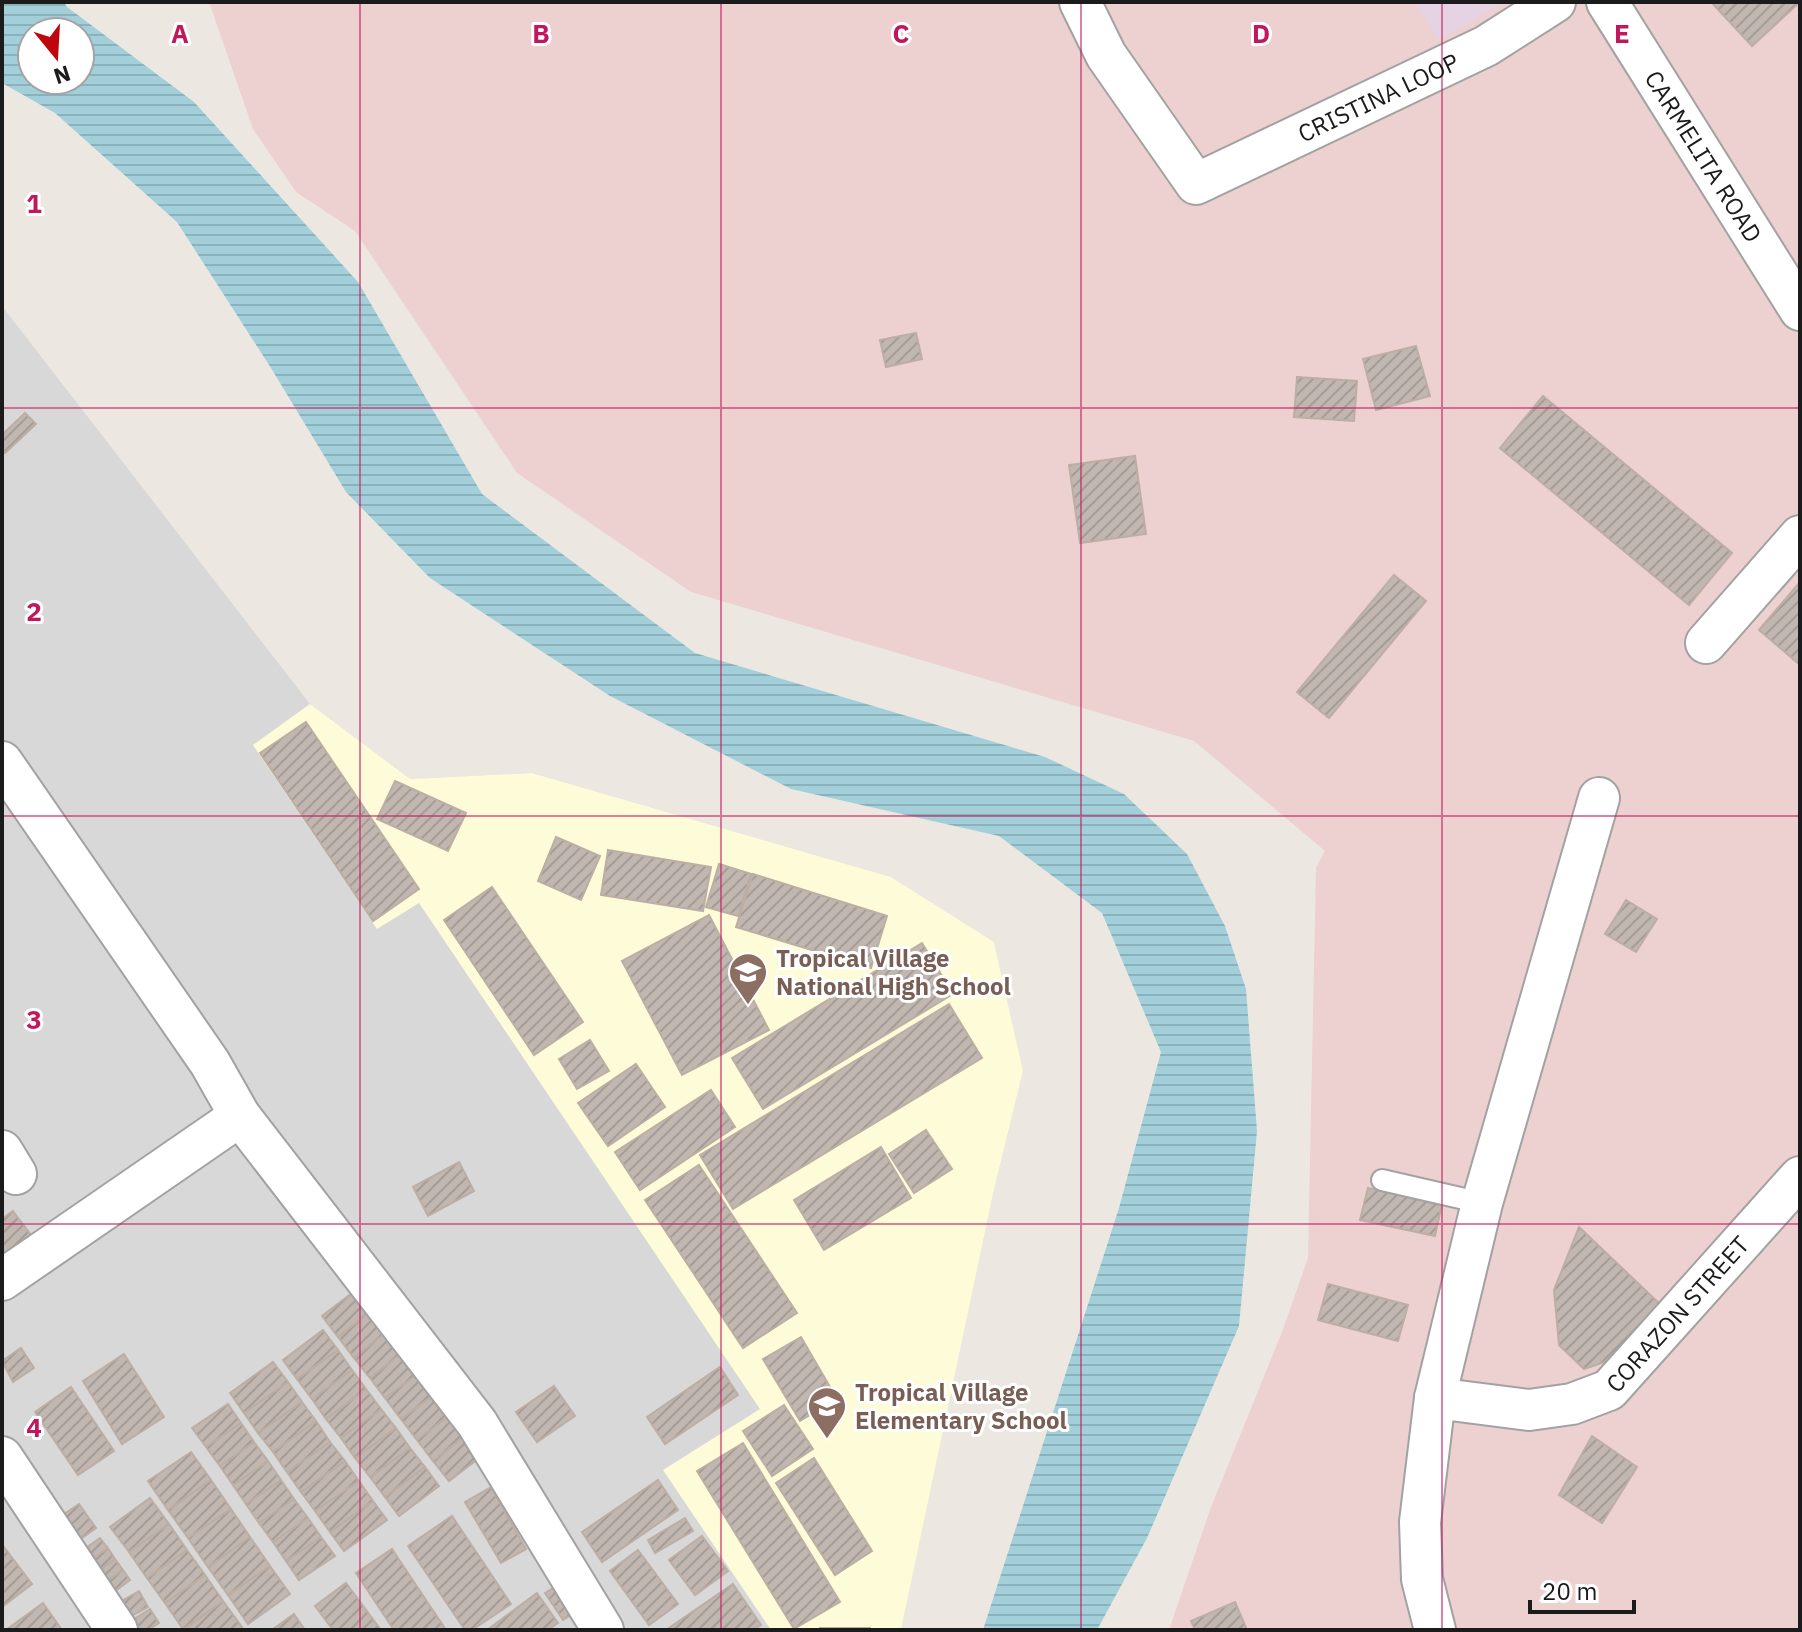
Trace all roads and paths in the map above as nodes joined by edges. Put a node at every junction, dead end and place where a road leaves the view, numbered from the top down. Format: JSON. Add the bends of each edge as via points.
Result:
{"nodes":[{"id":1,"x":1080,"y":2,"type":"edge"},
{"id":2,"x":1555,"y":2,"type":"edge"},
{"id":3,"x":1607,"y":2,"type":"edge"},
{"id":4,"x":1800,"y":310,"type":"edge"},
{"id":5,"x":1800,"y":536,"type":"edge"},
{"id":6,"x":1706,"y":643,"type":"dead end"},
{"id":7,"x":2,"y":762,"type":"edge"},
{"id":8,"x":1599,"y":798,"type":"dead end"},
{"id":9,"x":240,"y":1116,"type":"junction"},
{"id":10,"x":1800,"y":1177,"type":"edge"},
{"id":11,"x":1382,"y":1180,"type":"dead end"},
{"id":12,"x":1482,"y":1203,"type":"junction"},
{"id":13,"x":2,"y":1280,"type":"edge"},
{"id":14,"x":1435,"y":1398,"type":"junction"},
{"id":15,"x":2,"y":1457,"type":"edge"},
{"id":16,"x":117,"y":1630,"type":"edge"},
{"id":17,"x":603,"y":1630,"type":"edge"},
{"id":18,"x":1435,"y":1630,"type":"edge"}],
"edges":[{"from":1,"to":2,"type":"street","name":"CRISTINA LOOP","via":[[1106,55],[1196,184],[1486,46]]},
{"from":3,"to":4,"type":"street","name":"CARMELITA ROAD"},
{"from":5,"to":6,"type":"street"},
{"from":7,"to":9,"type":"street","via":[[210,1063]]},
{"from":8,"to":12,"type":"street"},
{"from":9,"to":13,"type":"street"},
{"from":9,"to":17,"type":"street","via":[[477,1423]]},
{"from":10,"to":14,"type":"street","name":"CORAZON STREET","via":[[1609,1390],[1572,1404],[1529,1410]]},
{"from":11,"to":12,"type":"lane"},
{"from":12,"to":14,"type":"street"},
{"from":14,"to":18,"type":"street","via":[[1420,1522],[1422,1579]]},
{"from":15,"to":16,"type":"street"}]}
